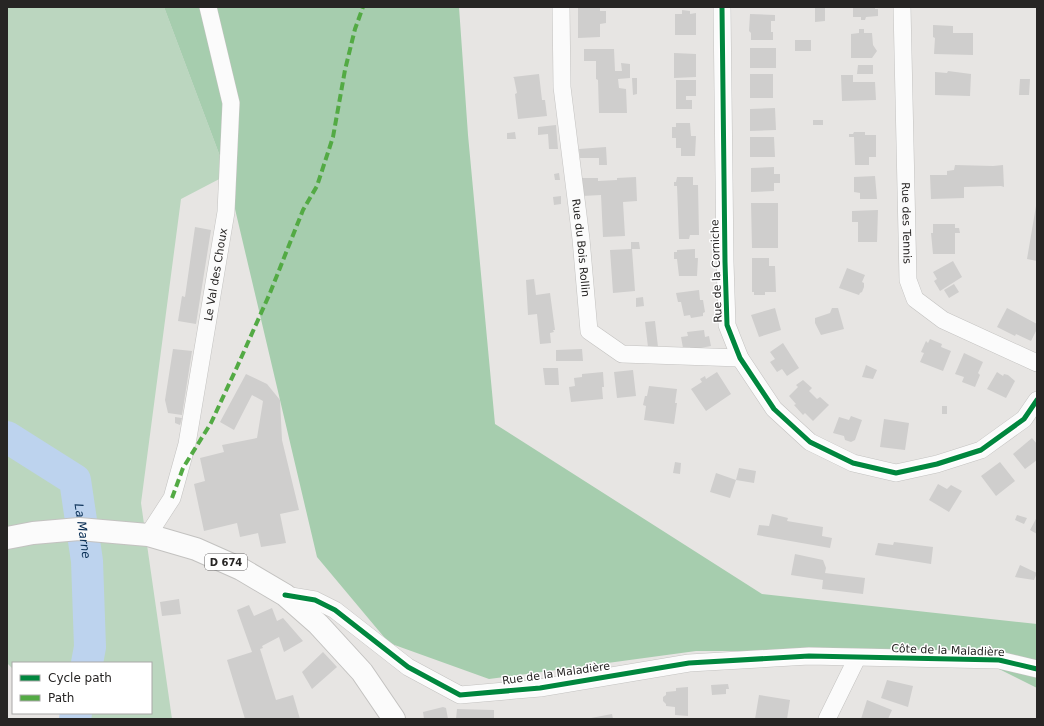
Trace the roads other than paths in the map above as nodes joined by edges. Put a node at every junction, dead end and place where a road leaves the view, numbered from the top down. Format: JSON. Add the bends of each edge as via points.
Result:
{"nodes":[{"id":1,"x":208,"y":7,"type":"edge"},
{"id":2,"x":561,"y":7,"type":"edge"},
{"id":3,"x":722,"y":7,"type":"edge"},
{"id":4,"x":902,"y":7,"type":"edge"},
{"id":5,"x":740,"y":358,"type":"junction"},
{"id":6,"x":1037,"y":363,"type":"edge"},
{"id":7,"x":1037,"y":400,"type":"edge"},
{"id":8,"x":148,"y":535,"type":"junction"},
{"id":9,"x":7,"y":538,"type":"edge"},
{"id":10,"x":285,"y":595,"type":"junction"},
{"id":11,"x":857,"y":658,"type":"junction"},
{"id":12,"x":1037,"y":669,"type":"edge"},
{"id":13,"x":394,"y":719,"type":"edge"},
{"id":14,"x":827,"y":719,"type":"edge"}],
"edges":[{"from":1,"to":8,"type":"street","name":"Le Val des Choux","via":[[231,103],[226,212],[187,444],[172,498]]},
{"from":2,"to":5,"type":"street","name":"Rue du Bois Rollin","via":[[562,87],[581,239],[589,331],[622,354]]},
{"from":3,"to":5,"type":"street","name":"Rue de la Corniche","via":[[727,325]]},
{"from":4,"to":6,"type":"street","name":"Rue des Tennis","via":[[908,280],[915,299],[943,320]]},
{"from":5,"to":7,"type":"street","name":"Rue de la Corniche","via":[[774,410],[810,442],[854,463],[896,473],[938,464],[981,450],[1024,419]]},
{"from":8,"to":9,"type":"main road","number":"D 674","via":[[79,529]]},
{"from":8,"to":10,"type":"main road","number":"D 674","via":[[196,549],[242,569]]},
{"from":10,"to":11,"type":"street","name":"Rue de la Maladière","via":[[315,600],[335,610],[408,667],[460,694],[540,688],[689,663],[809,656]]},
{"from":10,"to":13,"type":"main road","number":"D 674","via":[[318,624],[362,672]]},
{"from":11,"to":12,"type":"street","name":"Côte de la Maladière","via":[[999,660]]},
{"from":11,"to":14,"type":"street"}]}
